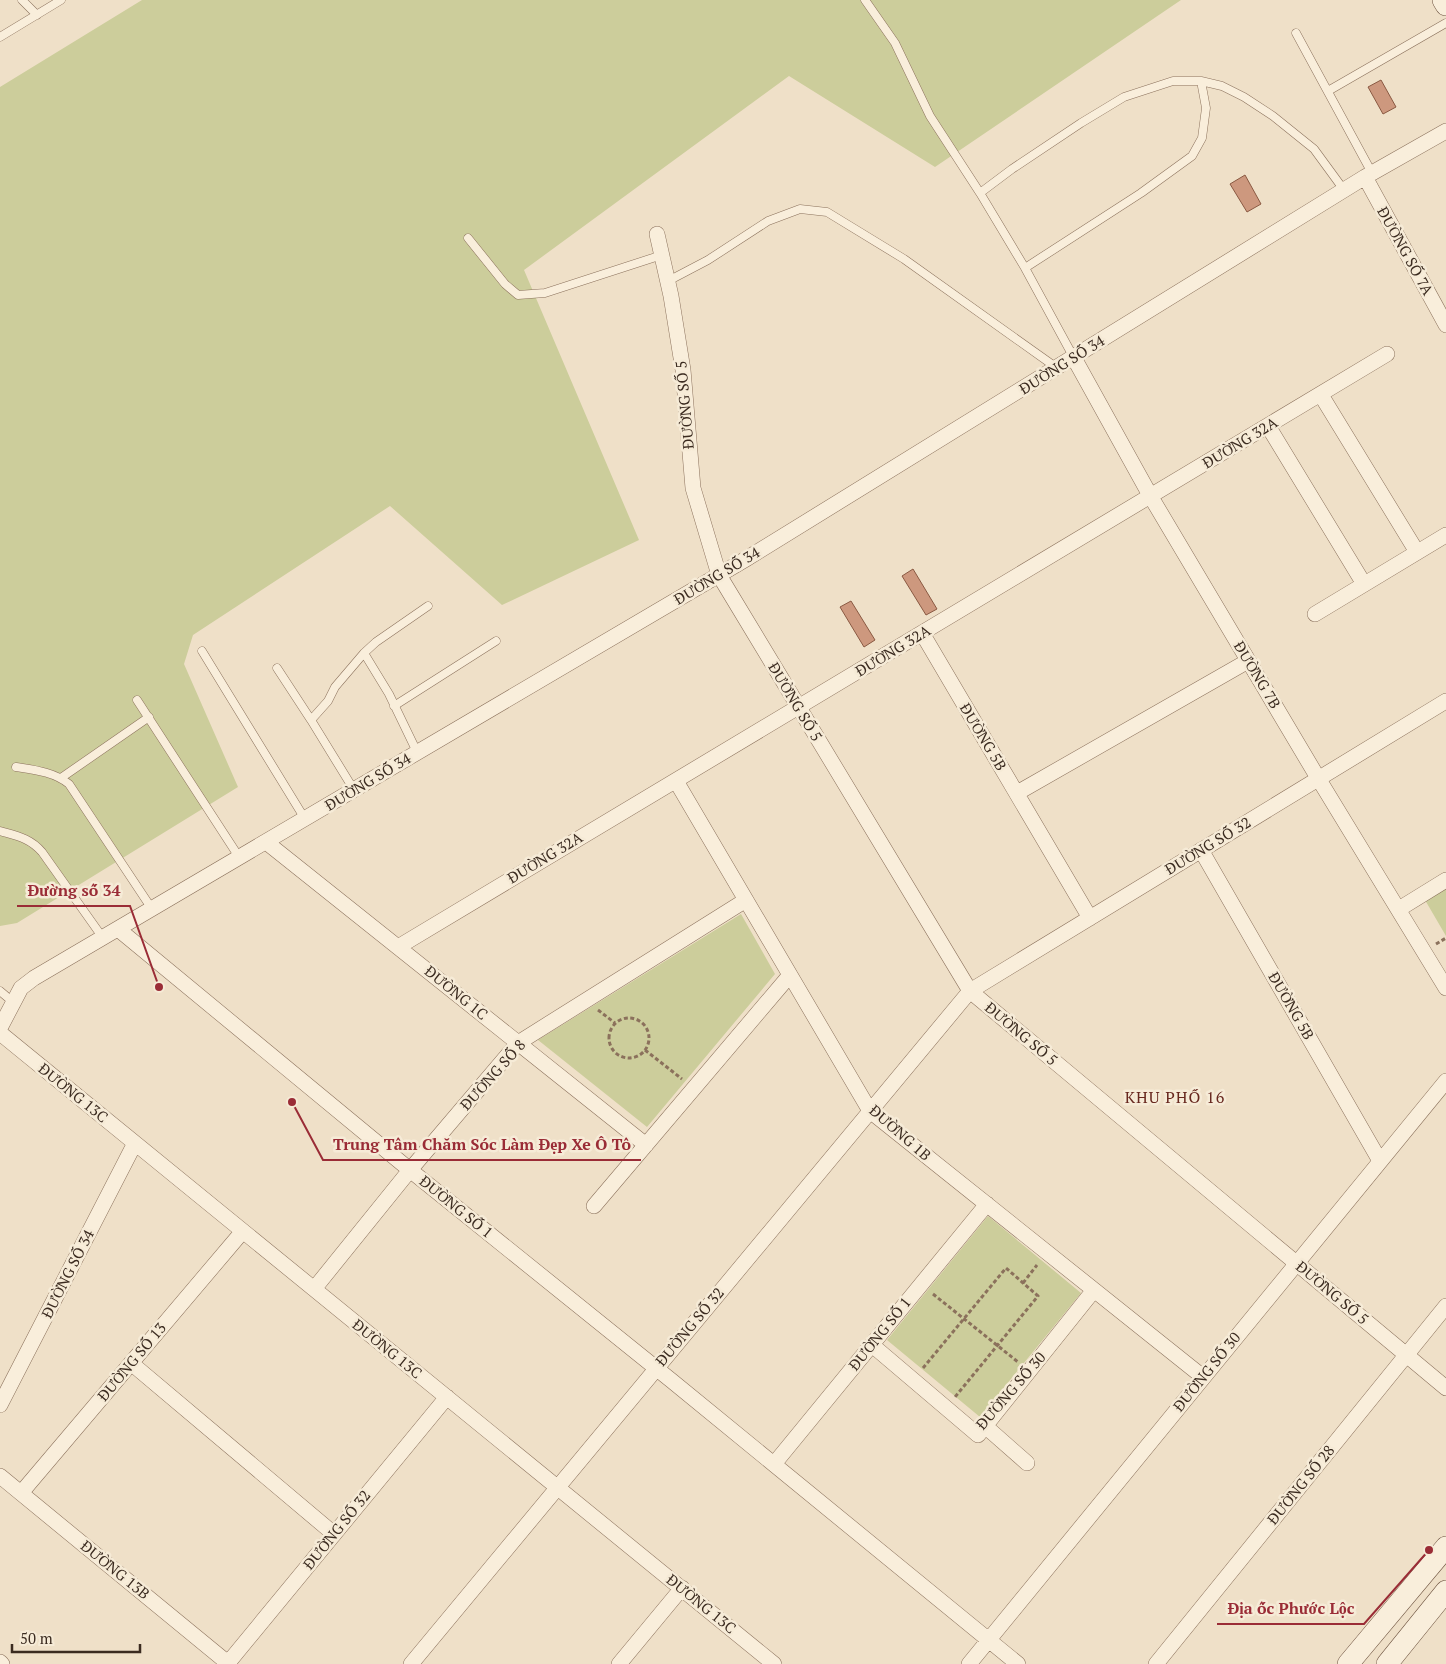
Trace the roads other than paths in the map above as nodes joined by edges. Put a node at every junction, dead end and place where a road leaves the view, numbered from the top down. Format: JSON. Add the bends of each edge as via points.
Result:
{"nodes":[{"id":1,"x":22,"y":0,"type":"edge"},
{"id":2,"x":61,"y":0,"type":"edge"},
{"id":3,"x":865,"y":0,"type":"edge"},
{"id":4,"x":1443,"y":0,"type":"edge"},
{"id":5,"x":1446,"y":5,"type":"edge"},
{"id":6,"x":37,"y":15,"type":"junction"},
{"id":7,"x":1446,"y":23,"type":"edge"},
{"id":8,"x":2,"y":33,"type":"edge"},
{"id":9,"x":1296,"y":33,"type":"dead end"},
{"id":10,"x":1201,"y":81,"type":"junction"},
{"id":11,"x":1328,"y":91,"type":"junction"},
{"id":12,"x":1446,"y":131,"type":"edge"},
{"id":13,"x":1369,"y":175,"type":"junction"},
{"id":14,"x":1344,"y":190,"type":"junction"},
{"id":15,"x":980,"y":193,"type":"junction"},
{"id":16,"x":657,"y":234,"type":"dead end"},
{"id":17,"x":468,"y":238,"type":"dead end"},
{"id":18,"x":662,"y":255,"type":"junction"},
{"id":19,"x":1025,"y":268,"type":"junction"},
{"id":20,"x":668,"y":281,"type":"junction"},
{"id":21,"x":1446,"y":325,"type":"edge"},
{"id":22,"x":1387,"y":354,"type":"dead end"},
{"id":23,"x":1074,"y":358,"type":"junction"},
{"id":24,"x":1058,"y":368,"type":"junction"},
{"id":25,"x":1320,"y":395,"type":"junction"},
{"id":26,"x":1268,"y":426,"type":"junction"},
{"id":27,"x":1151,"y":497,"type":"junction"},
{"id":28,"x":1446,"y":535,"type":"edge"},
{"id":29,"x":1418,"y":552,"type":"junction"},
{"id":30,"x":719,"y":575,"type":"junction"},
{"id":31,"x":1364,"y":584,"type":"junction"},
{"id":32,"x":428,"y":606,"type":"dead end"},
{"id":33,"x":1315,"y":614,"type":"dead end"},
{"id":34,"x":922,"y":633,"type":"junction"},
{"id":35,"x":496,"y":642,"type":"dead end"},
{"id":36,"x":202,"y":651,"type":"dead end"},
{"id":37,"x":364,"y":653,"type":"junction"},
{"id":38,"x":1248,"y":661,"type":"junction"},
{"id":39,"x":277,"y":668,"type":"dead end"},
{"id":40,"x":137,"y":700,"type":"dead end"},
{"id":41,"x":1446,"y":701,"type":"edge"},
{"id":42,"x":394,"y":706,"type":"junction"},
{"id":43,"x":798,"y":707,"type":"junction"},
{"id":44,"x":149,"y":717,"type":"junction"},
{"id":45,"x":311,"y":720,"type":"junction"},
{"id":46,"x":417,"y":752,"type":"junction"},
{"id":47,"x":16,"y":767,"type":"dead end"},
{"id":48,"x":61,"y":778,"type":"junction"},
{"id":49,"x":1318,"y":778,"type":"junction"},
{"id":50,"x":676,"y":781,"type":"junction"},
{"id":51,"x":354,"y":790,"type":"junction"},
{"id":52,"x":1017,"y":793,"type":"junction"},
{"id":53,"x":305,"y":819,"type":"junction"},
{"id":54,"x":0,"y":831,"type":"edge"},
{"id":55,"x":266,"y":842,"type":"junction"},
{"id":56,"x":1201,"y":850,"type":"junction"},
{"id":57,"x":239,"y":857,"type":"junction"},
{"id":58,"x":1446,"y":880,"type":"edge"},
{"id":59,"x":746,"y":900,"type":"junction"},
{"id":60,"x":152,"y":908,"type":"junction"},
{"id":61,"x":1399,"y":909,"type":"junction"},
{"id":62,"x":1090,"y":918,"type":"junction"},
{"id":63,"x":118,"y":929,"type":"junction"},
{"id":64,"x":103,"y":938,"type":"junction"},
{"id":65,"x":398,"y":947,"type":"junction"},
{"id":66,"x":790,"y":975,"type":"junction"},
{"id":67,"x":1446,"y":988,"type":"edge"},
{"id":68,"x":0,"y":991,"type":"edge"},
{"id":69,"x":970,"y":991,"type":"junction"},
{"id":70,"x":13,"y":1002,"type":"junction"},
{"id":71,"x":0,"y":1028,"type":"edge"},
{"id":72,"x":0,"y":1033,"type":"edge"},
{"id":73,"x":518,"y":1043,"type":"junction"},
{"id":74,"x":1446,"y":1081,"type":"edge"},
{"id":75,"x":870,"y":1111,"type":"junction"},
{"id":76,"x":135,"y":1143,"type":"junction"},
{"id":77,"x":646,"y":1145,"type":"junction"},
{"id":78,"x":1380,"y":1162,"type":"junction"},
{"id":79,"x":410,"y":1170,"type":"junction"},
{"id":80,"x":987,"y":1204,"type":"junction"},
{"id":81,"x":594,"y":1206,"type":"dead end"},
{"id":82,"x":242,"y":1231,"type":"junction"},
{"id":83,"x":1296,"y":1263,"type":"junction"},
{"id":84,"x":314,"y":1289,"type":"junction"},
{"id":85,"x":1094,"y":1290,"type":"junction"},
{"id":86,"x":1446,"y":1306,"type":"edge"},
{"id":87,"x":872,"y":1345,"type":"junction"},
{"id":88,"x":1406,"y":1355,"type":"junction"},
{"id":89,"x":131,"y":1363,"type":"junction"},
{"id":90,"x":656,"y":1369,"type":"junction"},
{"id":91,"x":1203,"y":1377,"type":"junction"},
{"id":92,"x":1446,"y":1388,"type":"edge"},
{"id":93,"x":447,"y":1397,"type":"junction"},
{"id":94,"x":0,"y":1405,"type":"edge"},
{"id":95,"x":985,"y":1426,"type":"junction"},
{"id":96,"x":1028,"y":1463,"type":"dead end"},
{"id":97,"x":774,"y":1464,"type":"junction"},
{"id":98,"x":0,"y":1476,"type":"edge"},
{"id":99,"x":558,"y":1487,"type":"junction"},
{"id":100,"x":21,"y":1493,"type":"junction"},
{"id":101,"x":334,"y":1534,"type":"junction"},
{"id":102,"x":1446,"y":1547,"type":"edge"},
{"id":103,"x":682,"y":1588,"type":"junction"},
{"id":104,"x":1446,"y":1591,"type":"edge"},
{"id":105,"x":988,"y":1640,"type":"junction"},
{"id":106,"x":229,"y":1664,"type":"edge"},
{"id":107,"x":411,"y":1664,"type":"edge"},
{"id":108,"x":619,"y":1664,"type":"edge"},
{"id":109,"x":774,"y":1664,"type":"edge"},
{"id":110,"x":969,"y":1664,"type":"edge"},
{"id":111,"x":1018,"y":1664,"type":"edge"},
{"id":112,"x":1156,"y":1664,"type":"edge"},
{"id":113,"x":1348,"y":1664,"type":"edge"},
{"id":114,"x":1387,"y":1664,"type":"edge"}],
"edges":[{"from":1,"to":6,"type":"lane"},
{"from":2,"to":6,"type":"lane"},
{"from":3,"to":15,"type":"lane","via":[[895,43],[930,116]]},
{"from":4,"to":5,"type":"main road"},
{"from":6,"to":8,"type":"lane"},
{"from":7,"to":11,"type":"lane"},
{"from":9,"to":11,"type":"lane"},
{"from":10,"to":14,"type":"lane","via":[[1234,91],[1273,116],[1314,149]]},
{"from":10,"to":15,"type":"lane","via":[[1173,81],[1124,97]]},
{"from":10,"to":19,"type":"lane","via":[[1206,108],[1202,138],[1192,156]]},
{"from":11,"to":13,"type":"lane"},
{"from":12,"to":13,"type":"street","name":"ĐƯỜNG SỐ 34"},
{"from":13,"to":14,"type":"street","name":"ĐƯỜNG SỐ 34"},
{"from":13,"to":21,"type":"street","name":"ĐƯỜNG SỐ 7A"},
{"from":14,"to":23,"type":"street","name":"ĐƯỜNG SỐ 34"},
{"from":15,"to":19,"type":"lane"},
{"from":16,"to":18,"type":"street","name":"ĐƯỜNG SỐ 5"},
{"from":17,"to":18,"type":"lane","via":[[505,284],[518,295],[545,293]]},
{"from":18,"to":20,"type":"street","name":"ĐƯỜNG SỐ 5"},
{"from":19,"to":23,"type":"lane"},
{"from":20,"to":24,"type":"lane","via":[[708,260],[768,221],[800,208],[827,212],[904,259]]},
{"from":20,"to":30,"type":"street","name":"ĐƯỜNG SỐ 5","via":[[683,370],[693,488]]},
{"from":22,"to":25,"type":"street","name":"ĐƯỜNG 32A"},
{"from":23,"to":24,"type":"street","name":"ĐƯỜNG SỐ 34"},
{"from":23,"to":27,"type":"street","name":"ĐƯỜNG 7B"},
{"from":24,"to":30,"type":"street","name":"ĐƯỜNG SỐ 34"},
{"from":25,"to":26,"type":"street","name":"ĐƯỜNG 32A"},
{"from":25,"to":29,"type":"street"},
{"from":26,"to":27,"type":"street","name":"ĐƯỜNG 32A"},
{"from":26,"to":31,"type":"street"},
{"from":27,"to":34,"type":"street","name":"ĐƯỜNG 32A"},
{"from":27,"to":38,"type":"street","name":"ĐƯỜNG 7B"},
{"from":28,"to":29,"type":"street"},
{"from":29,"to":31,"type":"street"},
{"from":30,"to":43,"type":"street","name":"ĐƯỜNG SỐ 5"},
{"from":30,"to":46,"type":"street","name":"ĐƯỜNG SỐ 34"},
{"from":31,"to":33,"type":"street"},
{"from":32,"to":37,"type":"lane"},
{"from":34,"to":43,"type":"street","name":"ĐƯỜNG 32A"},
{"from":34,"to":52,"type":"street","name":"ĐƯỜNG 5B"},
{"from":35,"to":42,"type":"lane"},
{"from":36,"to":53,"type":"lane"},
{"from":37,"to":42,"type":"lane"},
{"from":37,"to":45,"type":"lane"},
{"from":38,"to":49,"type":"street","name":"ĐƯỜNG 7B"},
{"from":38,"to":52,"type":"street"},
{"from":39,"to":45,"type":"lane"},
{"from":40,"to":44,"type":"lane"},
{"from":41,"to":49,"type":"street","name":"ĐƯỜNG SỐ 32"},
{"from":42,"to":46,"type":"lane"},
{"from":43,"to":50,"type":"street","name":"ĐƯỜNG 32A"},
{"from":43,"to":69,"type":"street","name":"ĐƯỜNG SỐ 5"},
{"from":44,"to":48,"type":"lane"},
{"from":44,"to":57,"type":"lane"},
{"from":45,"to":51,"type":"lane"},
{"from":46,"to":51,"type":"street","name":"ĐƯỜNG SỐ 34"},
{"from":47,"to":48,"type":"lane"},
{"from":48,"to":60,"type":"lane","via":[[69,784]]},
{"from":49,"to":56,"type":"street","name":"ĐƯỜNG SỐ 32"},
{"from":49,"to":61,"type":"street","name":"ĐƯỜNG 7B"},
{"from":50,"to":59,"type":"street","name":"ĐƯỜNG 1B"},
{"from":50,"to":65,"type":"street","name":"ĐƯỜNG 32A"},
{"from":51,"to":53,"type":"street","name":"ĐƯỜNG SỐ 34"},
{"from":52,"to":62,"type":"street","name":"ĐƯỜNG 5B"},
{"from":53,"to":55,"type":"street","name":"ĐƯỜNG SỐ 34"},
{"from":54,"to":64,"type":"lane","via":[[35,843]]},
{"from":55,"to":57,"type":"street","name":"ĐƯỜNG SỐ 34"},
{"from":55,"to":65,"type":"street","name":"ĐƯỜNG 1C"},
{"from":56,"to":62,"type":"street","name":"ĐƯỜNG SỐ 32"},
{"from":56,"to":78,"type":"street","name":"ĐƯỜNG 5B"},
{"from":57,"to":60,"type":"street","name":"ĐƯỜNG SỐ 34"},
{"from":58,"to":61,"type":"street"},
{"from":59,"to":66,"type":"street","name":"ĐƯỜNG 1B"},
{"from":59,"to":73,"type":"street","name":"ĐƯỜNG SỐ 8"},
{"from":60,"to":63,"type":"street","name":"ĐƯỜNG SỐ 34"},
{"from":61,"to":67,"type":"street","name":"ĐƯỜNG 7B"},
{"from":62,"to":69,"type":"street","name":"ĐƯỜNG SỐ 32"},
{"from":63,"to":64,"type":"street","name":"ĐƯỜNG SỐ 34"},
{"from":63,"to":79,"type":"street","name":"ĐƯỜNG SỐ 1"},
{"from":64,"to":70,"type":"street","name":"ĐƯỜNG SỐ 34","via":[[34,978],[21,988]]},
{"from":65,"to":73,"type":"street","name":"ĐƯỜNG 1C"},
{"from":66,"to":75,"type":"street","name":"ĐƯỜNG 1B"},
{"from":66,"to":77,"type":"street"},
{"from":68,"to":70,"type":"lane"},
{"from":69,"to":75,"type":"street","name":"ĐƯỜNG SỐ 32"},
{"from":69,"to":83,"type":"street","name":"ĐƯỜNG SỐ 5"},
{"from":70,"to":71,"type":"street","name":"ĐƯỜNG SỐ 34"},
{"from":72,"to":76,"type":"street","name":"ĐƯỜNG 13C"},
{"from":73,"to":77,"type":"street","name":"ĐƯỜNG 1C"},
{"from":73,"to":79,"type":"street","name":"ĐƯỜNG SỐ 8"},
{"from":74,"to":78,"type":"street","name":"ĐƯỜNG SỐ 30"},
{"from":75,"to":80,"type":"street","name":"ĐƯỜNG 1B"},
{"from":75,"to":90,"type":"street","name":"ĐƯỜNG SỐ 32"},
{"from":76,"to":82,"type":"street","name":"ĐƯỜNG 13C"},
{"from":76,"to":94,"type":"street","name":"ĐƯỜNG SỐ 34"},
{"from":77,"to":81,"type":"street"},
{"from":78,"to":83,"type":"street","name":"ĐƯỜNG SỐ 30"},
{"from":79,"to":84,"type":"street","name":"ĐƯỜNG SỐ 8"},
{"from":79,"to":90,"type":"street","name":"ĐƯỜNG SỐ 1"},
{"from":80,"to":85,"type":"street","name":"ĐƯỜNG 1B"},
{"from":80,"to":87,"type":"street","name":"ĐƯỜNG SỐ 1"},
{"from":82,"to":84,"type":"street","name":"ĐƯỜNG 13C"},
{"from":82,"to":89,"type":"street","name":"ĐƯỜNG SỐ 13"},
{"from":83,"to":88,"type":"street","name":"ĐƯỜNG SỐ 5"},
{"from":83,"to":91,"type":"street","name":"ĐƯỜNG SỐ 30"},
{"from":84,"to":93,"type":"street","name":"ĐƯỜNG 13C"},
{"from":85,"to":91,"type":"street","name":"ĐƯỜNG 1B"},
{"from":85,"to":95,"type":"street","name":"ĐƯỜNG SỐ 30"},
{"from":86,"to":88,"type":"street","name":"ĐƯỜNG SỐ 28"},
{"from":87,"to":95,"type":"street","name":"ĐƯỜNG SỐ 30","via":[[978,1435]]},
{"from":87,"to":97,"type":"street","name":"ĐƯỜNG SỐ 1"},
{"from":88,"to":92,"type":"street","name":"ĐƯỜNG SỐ 5"},
{"from":88,"to":112,"type":"street","name":"ĐƯỜNG SỐ 28"},
{"from":89,"to":100,"type":"street","name":"ĐƯỜNG SỐ 13"},
{"from":89,"to":101,"type":"street"},
{"from":90,"to":97,"type":"street","name":"ĐƯỜNG SỐ 1"},
{"from":90,"to":99,"type":"street","name":"ĐƯỜNG SỐ 32"},
{"from":91,"to":105,"type":"street","name":"ĐƯỜNG SỐ 30"},
{"from":93,"to":99,"type":"street","name":"ĐƯỜNG 13C"},
{"from":93,"to":101,"type":"street","name":"ĐƯỜNG SỐ 32"},
{"from":95,"to":96,"type":"street"},
{"from":97,"to":105,"type":"street","name":"ĐƯỜNG SỐ 1"},
{"from":98,"to":100,"type":"street","name":"ĐƯỜNG 13B"},
{"from":99,"to":103,"type":"street","name":"ĐƯỜNG 13C"},
{"from":99,"to":107,"type":"street","name":"ĐƯỜNG SỐ 32"},
{"from":100,"to":106,"type":"street","name":"ĐƯỜNG 13B"},
{"from":101,"to":106,"type":"street","name":"ĐƯỜNG SỐ 32"},
{"from":102,"to":113,"type":"main road"},
{"from":103,"to":108,"type":"street"},
{"from":103,"to":109,"type":"street","name":"ĐƯỜNG 13C"},
{"from":104,"to":114,"type":"main road"},
{"from":105,"to":110,"type":"street","name":"ĐƯỜNG SỐ 30"},
{"from":105,"to":111,"type":"street","name":"ĐƯỜNG SỐ 1"}]}
